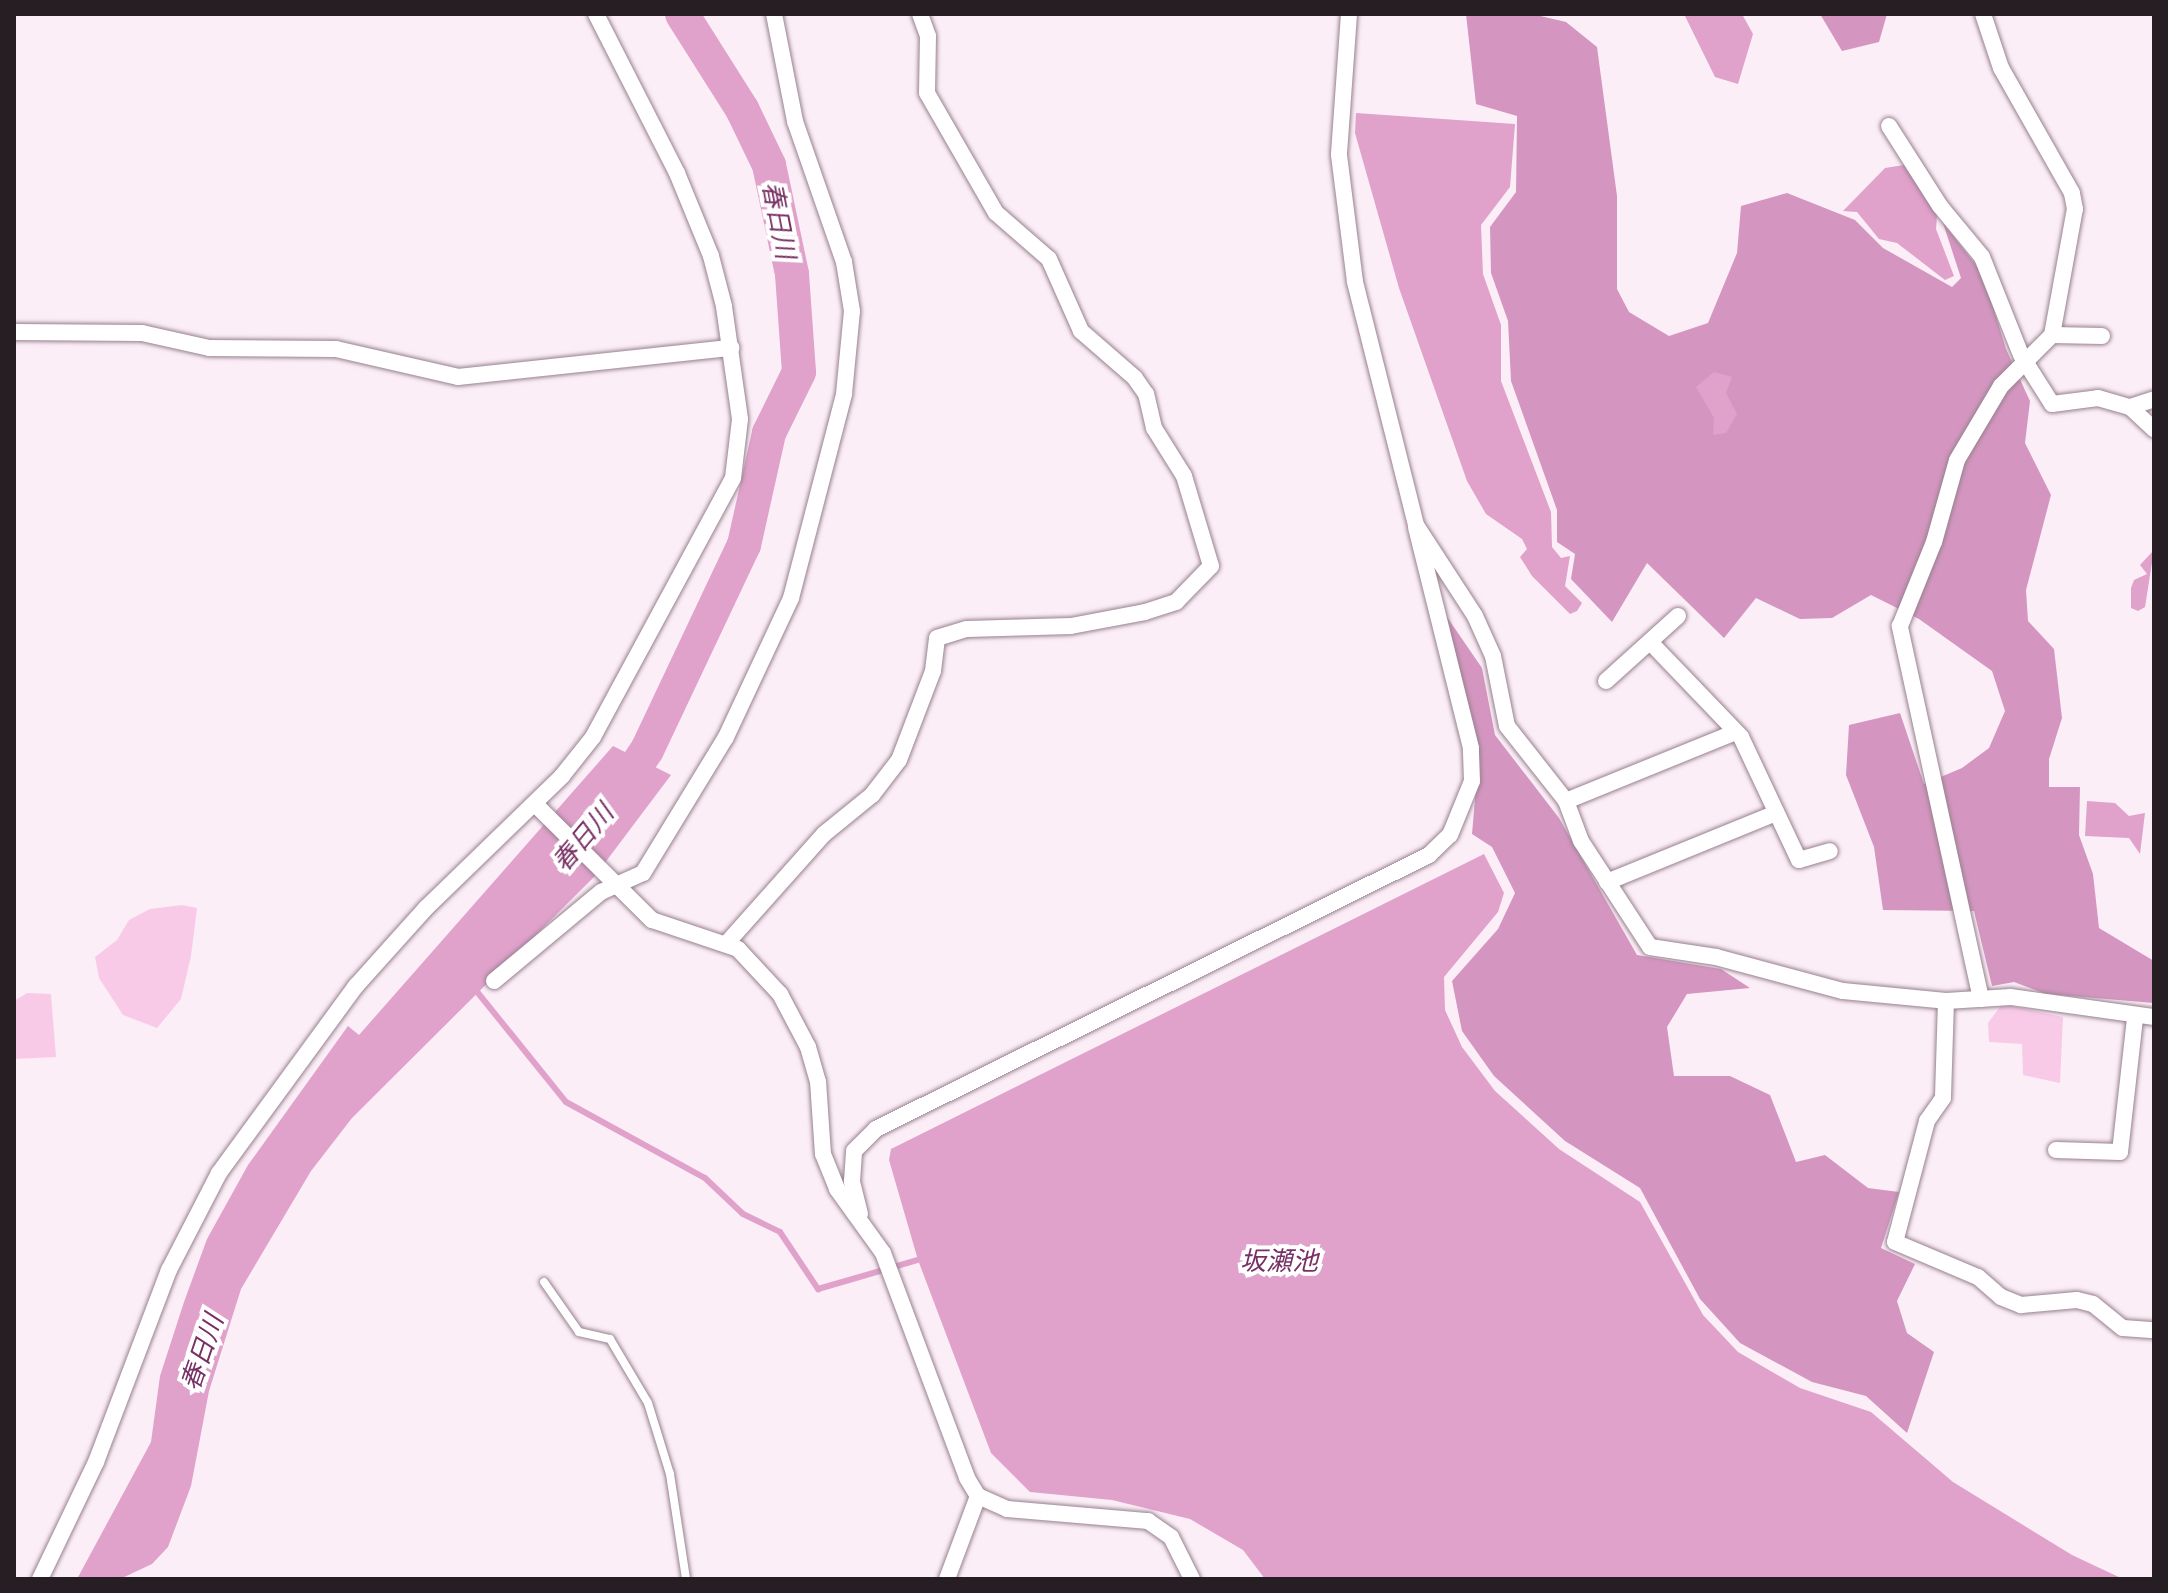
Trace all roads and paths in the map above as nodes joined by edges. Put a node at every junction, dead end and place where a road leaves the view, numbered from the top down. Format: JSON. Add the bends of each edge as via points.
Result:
{"nodes":[{"id":1,"x":596,"y":14,"type":"edge"},
{"id":2,"x":774,"y":14,"type":"edge"},
{"id":3,"x":920,"y":14,"type":"edge"},
{"id":4,"x":1349,"y":14,"type":"edge"},
{"id":5,"x":1983,"y":14,"type":"edge"},
{"id":6,"x":1889,"y":126,"type":"dead end"},
{"id":7,"x":14,"y":332,"type":"edge"},
{"id":8,"x":2052,"y":335,"type":"junction"},
{"id":9,"x":2102,"y":336,"type":"dead end"},
{"id":10,"x":731,"y":348,"type":"junction"},
{"id":11,"x":2024,"y":362,"type":"junction"},
{"id":12,"x":2154,"y":399,"type":"edge"},
{"id":13,"x":2130,"y":407,"type":"junction"},
{"id":14,"x":2154,"y":429,"type":"edge"},
{"id":15,"x":1416,"y":525,"type":"junction"},
{"id":16,"x":1678,"y":616,"type":"dead end"},
{"id":17,"x":1651,"y":643,"type":"junction"},
{"id":18,"x":1606,"y":681,"type":"dead end"},
{"id":19,"x":1736,"y":732,"type":"junction"},
{"id":20,"x":1566,"y":801,"type":"junction"},
{"id":21,"x":537,"y":807,"type":"junction"},
{"id":22,"x":1776,"y":813,"type":"junction"},
{"id":23,"x":1830,"y":851,"type":"dead end"},
{"id":24,"x":619,"y":882,"type":"junction"},
{"id":25,"x":1607,"y":882,"type":"junction"},
{"id":26,"x":726,"y":944,"type":"junction"},
{"id":27,"x":494,"y":981,"type":"dead end"},
{"id":28,"x":1981,"y":999,"type":"junction"},
{"id":29,"x":1946,"y":1001,"type":"junction"},
{"id":30,"x":2154,"y":1017,"type":"edge"},
{"id":31,"x":2135,"y":1018,"type":"junction"},
{"id":32,"x":2056,"y":1150,"type":"dead end"},
{"id":33,"x":863,"y":1224,"type":"junction"},
{"id":34,"x":544,"y":1282,"type":"dead end"},
{"id":35,"x":2154,"y":1330,"type":"edge"},
{"id":36,"x":978,"y":1496,"type":"junction"},
{"id":37,"x":40,"y":1579,"type":"edge"},
{"id":38,"x":686,"y":1579,"type":"edge"},
{"id":39,"x":947,"y":1579,"type":"edge"},
{"id":40,"x":1192,"y":1579,"type":"edge"}],
"edges":[{"from":1,"to":10,"type":"street","via":[[616,44],[711,256]]},
{"from":2,"to":24,"type":"street","via":[[807,165],[844,262],[852,311],[844,394],[791,598],[726,737],[687,806],[643,873]]},
{"from":3,"to":26,"type":"street","via":[[928,36],[927,93],[996,213],[1049,259],[1081,331],[1146,394],[1154,428],[1184,476],[1211,566],[1176,602],[1145,612],[1033,630],[967,629],[937,638],[933,671],[899,760],[872,795],[824,834]]},
{"from":4,"to":15,"type":"street","via":[[1339,155],[1381,401]]},
{"from":5,"to":8,"type":"street","via":[[2001,68],[2072,193],[2075,209]]},
{"from":6,"to":11,"type":"street","via":[[1940,206],[1982,257]]},
{"from":7,"to":10,"type":"street","via":[[142,333],[209,348],[336,349],[458,377]]},
{"from":8,"to":9,"type":"street"},
{"from":8,"to":11,"type":"street"},
{"from":10,"to":21,"type":"street","via":[[740,419],[733,478],[610,710]]},
{"from":11,"to":13,"type":"street","via":[[2052,404],[2098,398]]},
{"from":11,"to":28,"type":"street","via":[[2001,386],[1957,460],[1934,542],[1900,626]]},
{"from":12,"to":13,"type":"street"},
{"from":13,"to":14,"type":"street"},
{"from":15,"to":20,"type":"street","via":[[1475,616],[1493,656],[1507,726]]},
{"from":15,"to":33,"type":"street","via":[[1417,548],[1471,748],[1472,781],[1450,835],[1429,855],[876,1129],[854,1151],[852,1181]]},
{"from":16,"to":17,"type":"street"},
{"from":17,"to":18,"type":"street"},
{"from":17,"to":19,"type":"street"},
{"from":19,"to":20,"type":"street"},
{"from":19,"to":22,"type":"street"},
{"from":20,"to":25,"type":"street","via":[[1581,841]]},
{"from":21,"to":24,"type":"street"},
{"from":21,"to":37,"type":"street","via":[[426,908],[356,986],[219,1173],[169,1270],[96,1462]]},
{"from":22,"to":23,"type":"street","via":[[1799,860]]},
{"from":22,"to":25,"type":"street"},
{"from":24,"to":26,"type":"street","via":[[652,920]]},
{"from":24,"to":27,"type":"street"},
{"from":25,"to":29,"type":"street","via":[[1650,947],[1716,957],[1843,991]]},
{"from":26,"to":33,"type":"street","via":[[762,969],[808,1047],[818,1081],[823,1154],[837,1189]]},
{"from":28,"to":29,"type":"street"},
{"from":28,"to":31,"type":"street","via":[[2011,997]]},
{"from":29,"to":35,"type":"street","via":[[1943,1098],[1927,1121],[1895,1242],[1978,1277],[2021,1305],[2077,1300],[2093,1304],[2123,1328]]},
{"from":30,"to":31,"type":"street"},
{"from":31,"to":32,"type":"street","via":[[2120,1152]]},
{"from":33,"to":36,"type":"street","via":[[891,1271]]},
{"from":34,"to":38,"type":"lane","via":[[579,1332],[610,1339],[648,1403],[670,1474]]},
{"from":36,"to":39,"type":"street"},
{"from":36,"to":40,"type":"street","via":[[1007,1509],[1148,1521],[1171,1537]]}]}
